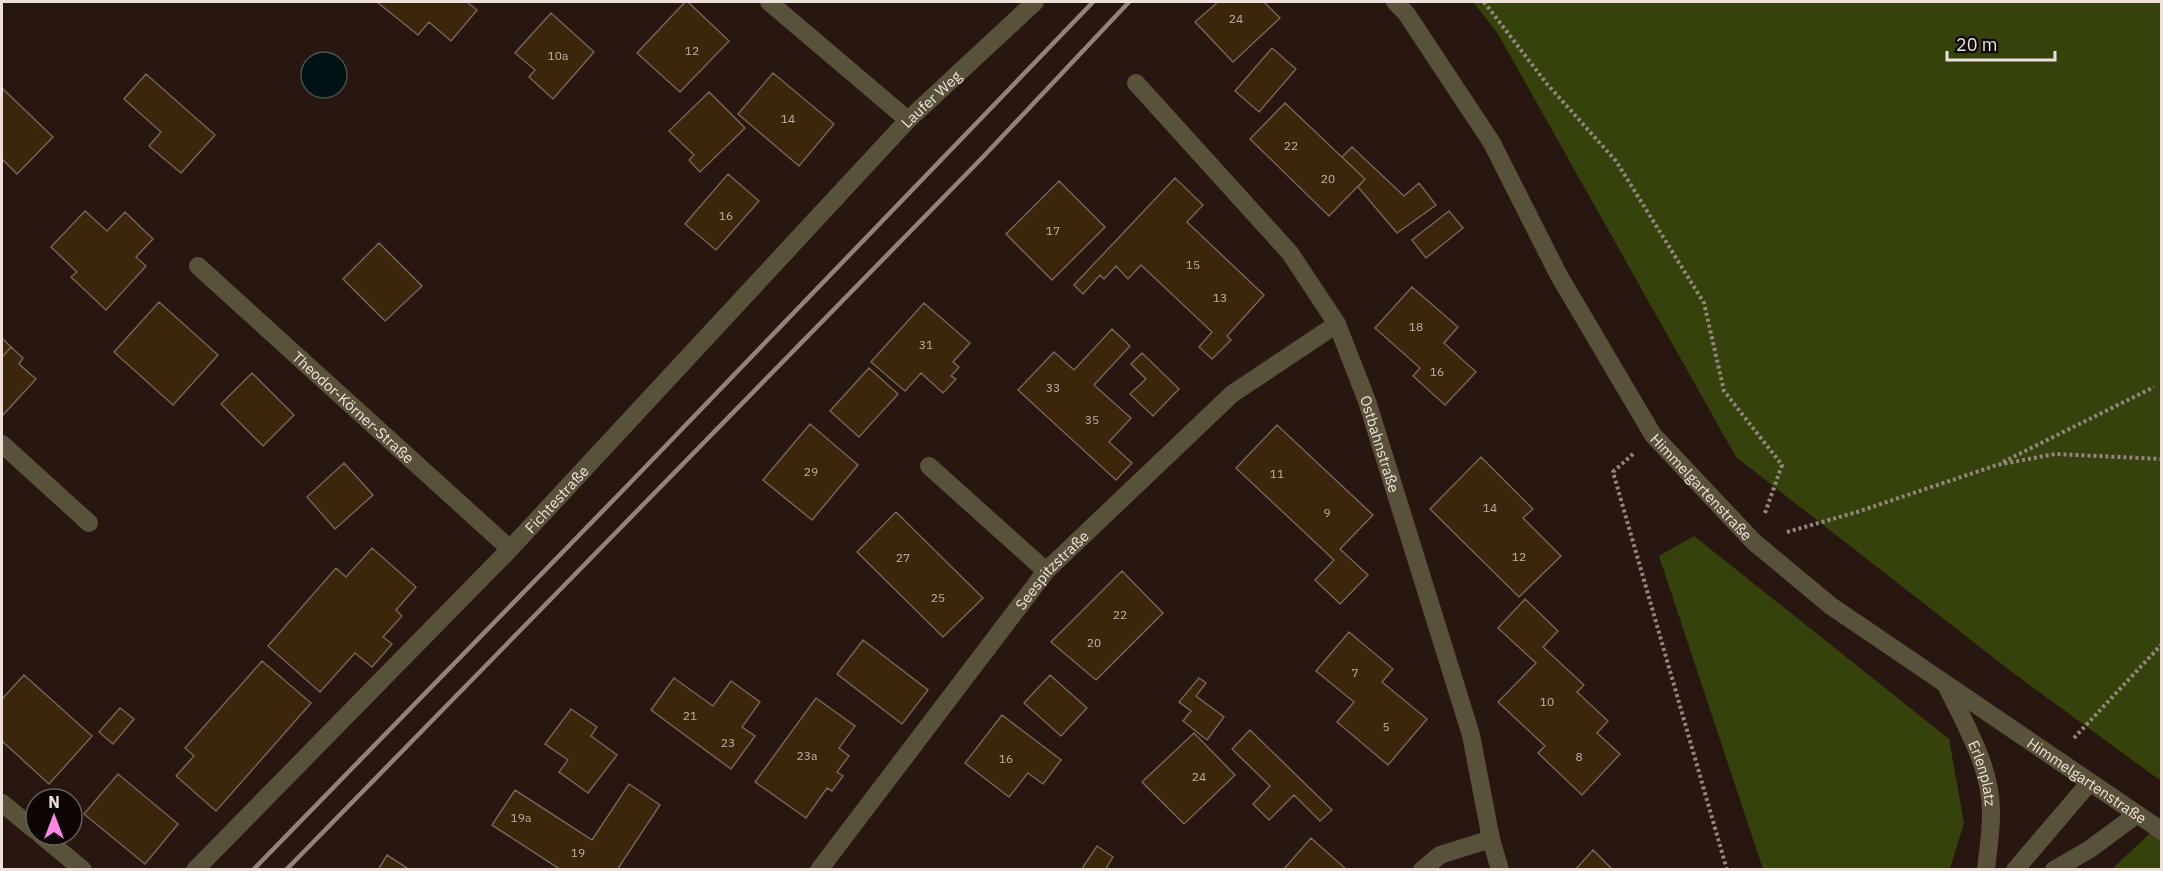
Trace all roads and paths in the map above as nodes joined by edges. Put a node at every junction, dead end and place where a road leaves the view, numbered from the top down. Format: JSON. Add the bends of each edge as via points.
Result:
{"nodes":[{"id":1,"x":769,"y":2,"type":"edge"},
{"id":2,"x":1035,"y":2,"type":"edge"},
{"id":3,"x":1395,"y":2,"type":"edge"},
{"id":4,"x":1484,"y":2,"type":"edge"},
{"id":5,"x":1136,"y":83,"type":"dead end"},
{"id":6,"x":908,"y":120,"type":"junction"},
{"id":7,"x":198,"y":266,"type":"dead end"},
{"id":8,"x":1337,"y":324,"type":"junction"},
{"id":9,"x":2154,"y":387,"type":"dead end"},
{"id":10,"x":1653,"y":435,"type":"junction"},
{"id":11,"x":2,"y":444,"type":"edge"},
{"id":12,"x":2162,"y":459,"type":"edge"},
{"id":13,"x":1997,"y":465,"type":"junction"},
{"id":14,"x":929,"y":466,"type":"dead end"},
{"id":15,"x":90,"y":523,"type":"dead end"},
{"id":16,"x":1754,"y":542,"type":"junction"},
{"id":17,"x":510,"y":549,"type":"junction"},
{"id":18,"x":1046,"y":571,"type":"junction"},
{"id":19,"x":2162,"y":644,"type":"edge"},
{"id":20,"x":1946,"y":686,"type":"junction"},
{"id":21,"x":2055,"y":759,"type":"junction"},
{"id":22,"x":2090,"y":782,"type":"junction"},
{"id":23,"x":2,"y":803,"type":"edge"},
{"id":24,"x":2136,"y":815,"type":"junction"},
{"id":25,"x":24,"y":821,"type":"edge"},
{"id":26,"x":2162,"y":831,"type":"edge"},
{"id":27,"x":1491,"y":839,"type":"junction"},
{"id":28,"x":55,"y":847,"type":"edge"},
{"id":29,"x":83,"y":870,"type":"edge"},
{"id":30,"x":195,"y":870,"type":"edge"},
{"id":31,"x":819,"y":870,"type":"edge"},
{"id":32,"x":1422,"y":870,"type":"edge"},
{"id":33,"x":1500,"y":870,"type":"edge"},
{"id":34,"x":1727,"y":870,"type":"edge"},
{"id":35,"x":1986,"y":870,"type":"edge"},
{"id":36,"x":2015,"y":870,"type":"edge"},
{"id":37,"x":2054,"y":870,"type":"edge"}],
"edges":[{"from":1,"to":6,"type":"street","name":"Laufer Weg"},
{"from":2,"to":6,"type":"street","name":"Laufer Weg"},
{"from":3,"to":10,"type":"street","name":"Himmelgartenstraße","via":[[1492,143],[1558,274]]},
{"from":4,"to":16,"type":"path","via":[[1547,84],[1616,161],[1704,303],[1724,392],[1782,465]]},
{"from":5,"to":8,"type":"street","name":"Ostbahnstraße","via":[[1290,253]]},
{"from":6,"to":17,"type":"street","name":"Fichtestraße"},
{"from":7,"to":17,"type":"street","name":"Theodor-Körner-Straße"},
{"from":8,"to":18,"type":"street","name":"Seespitzstraße","via":[[1232,394]]},
{"from":8,"to":27,"type":"street","name":"Ostbahnstraße","via":[[1367,401],[1471,735]]},
{"from":9,"to":13,"type":"path"},
{"from":10,"to":16,"type":"street","name":"Himmelgartenstraße"},
{"from":10,"to":34,"type":"path","via":[[1613,472]]},
{"from":11,"to":15,"type":"street"},
{"from":12,"to":13,"type":"path","via":[[2055,454]]},
{"from":13,"to":16,"type":"path"},
{"from":14,"to":18,"type":"street"},
{"from":16,"to":20,"type":"street","name":"Himmelgartenstraße","via":[[1831,606]]},
{"from":17,"to":30,"type":"street","name":"Fichtestraße"},
{"from":18,"to":31,"type":"street","name":"Seespitzstraße"},
{"from":19,"to":21,"type":"path"},
{"from":20,"to":21,"type":"street","name":"Himmelgartenstraße"},
{"from":20,"to":35,"type":"street","name":"Erlenplatz","via":[[1975,742],[1988,783],[1992,812]]},
{"from":21,"to":22,"type":"street","name":"Himmelgartenstraße"},
{"from":22,"to":24,"type":"street","name":"Himmelgartenstraße"},
{"from":22,"to":36,"type":"street"},
{"from":23,"to":25,"type":"street"},
{"from":24,"to":26,"type":"street","name":"Himmelgartenstraße"},
{"from":24,"to":37,"type":"street"},
{"from":27,"to":32,"type":"street","via":[[1440,855]]},
{"from":27,"to":33,"type":"street","name":"Ostbahnstraße"},
{"from":28,"to":29,"type":"street"}]}
